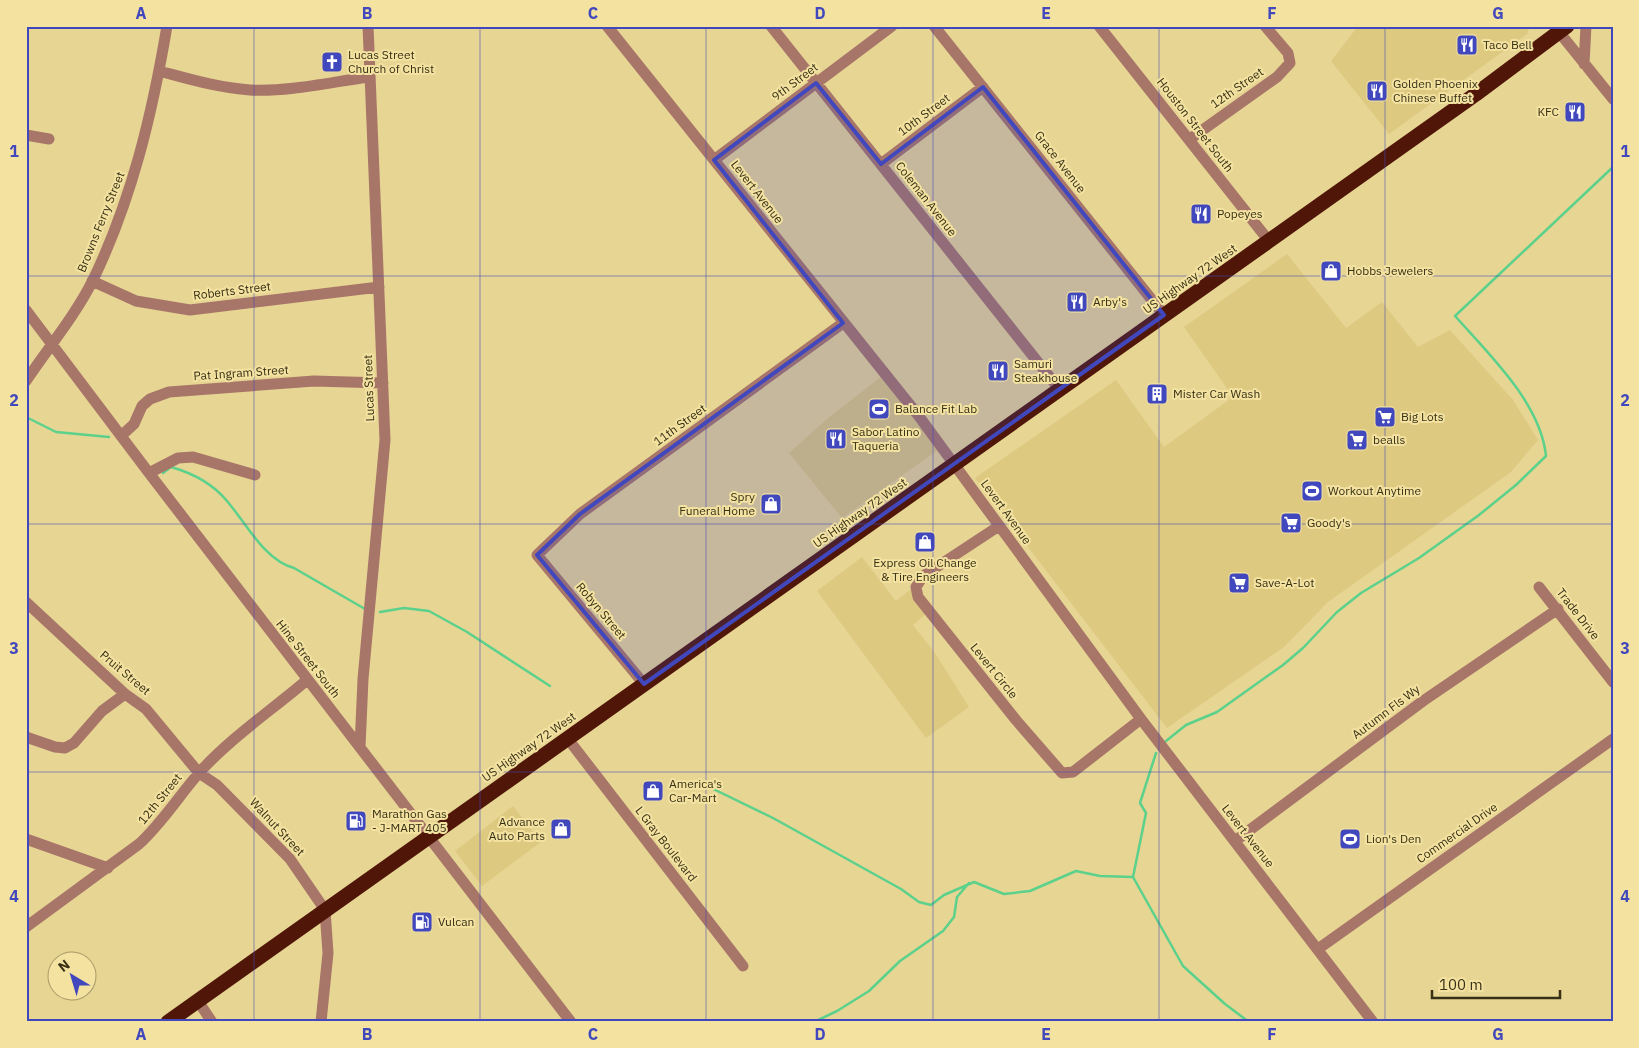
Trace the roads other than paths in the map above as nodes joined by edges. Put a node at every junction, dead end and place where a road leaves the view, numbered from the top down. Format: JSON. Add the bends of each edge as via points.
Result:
{"nodes":[{"id":1,"x":167,"y":26,"type":"edge"},
{"id":2,"x":607,"y":26,"type":"edge"},
{"id":3,"x":771,"y":26,"type":"edge"},
{"id":4,"x":892,"y":26,"type":"edge"},
{"id":5,"x":934,"y":26,"type":"edge"},
{"id":6,"x":1099,"y":26,"type":"edge"},
{"id":7,"x":1265,"y":26,"type":"edge"},
{"id":8,"x":1586,"y":26,"type":"edge"},
{"id":9,"x":370,"y":28,"type":"edge"},
{"id":10,"x":1563,"y":29,"type":"edge"},
{"id":11,"x":1584,"y":64,"type":"junction"},
{"id":12,"x":159,"y":71,"type":"junction"},
{"id":13,"x":370,"y":77,"type":"junction"},
{"id":14,"x":816,"y":83,"type":"junction"},
{"id":15,"x":983,"y":87,"type":"junction"},
{"id":16,"x":1613,"y":99,"type":"edge"},
{"id":17,"x":26,"y":135,"type":"edge"},
{"id":18,"x":49,"y":139,"type":"dead end"},
{"id":19,"x":1190,"y":139,"type":"junction"},
{"id":20,"x":714,"y":160,"type":"junction"},
{"id":21,"x":881,"y":164,"type":"junction"},
{"id":22,"x":1269,"y":241,"type":"junction"},
{"id":23,"x":92,"y":280,"type":"junction"},
{"id":24,"x":379,"y":287,"type":"junction"},
{"id":25,"x":26,"y":310,"type":"edge"},
{"id":26,"x":1164,"y":315,"type":"junction"},
{"id":27,"x":843,"y":323,"type":"junction"},
{"id":28,"x":51,"y":344,"type":"junction"},
{"id":29,"x":26,"y":381,"type":"edge"},
{"id":30,"x":383,"y":383,"type":"junction"},
{"id":31,"x":1060,"y":390,"type":"junction"},
{"id":32,"x":121,"y":436,"type":"junction"},
{"id":33,"x":954,"y":465,"type":"junction"},
{"id":34,"x":149,"y":473,"type":"junction"},
{"id":35,"x":255,"y":475,"type":"dead end"},
{"id":36,"x":999,"y":526,"type":"junction"},
{"id":37,"x":537,"y":555,"type":"joint"},
{"id":38,"x":1539,"y":587,"type":"dead end"},
{"id":39,"x":26,"y":602,"type":"edge"},
{"id":40,"x":1558,"y":609,"type":"junction"},
{"id":41,"x":307,"y":680,"type":"junction"},
{"id":42,"x":1613,"y":682,"type":"edge"},
{"id":43,"x":644,"y":684,"type":"junction"},
{"id":44,"x":125,"y":694,"type":"junction"},
{"id":45,"x":1142,"y":720,"type":"junction"},
{"id":46,"x":26,"y":738,"type":"edge"},
{"id":47,"x":568,"y":739,"type":"junction"},
{"id":48,"x":1613,"y":739,"type":"edge"},
{"id":49,"x":360,"y":747,"type":"junction"},
{"id":50,"x":199,"y":773,"type":"junction"},
{"id":51,"x":428,"y":837,"type":"junction"},
{"id":52,"x":26,"y":839,"type":"edge"},
{"id":53,"x":1235,"y":841,"type":"junction"},
{"id":54,"x":108,"y":868,"type":"junction"},
{"id":55,"x":325,"y":910,"type":"junction"},
{"id":56,"x":26,"y":926,"type":"edge"},
{"id":57,"x":1318,"y":949,"type":"junction"},
{"id":58,"x":743,"y":966,"type":"dead end"},
{"id":59,"x":198,"y":1001,"type":"junction"},
{"id":60,"x":168,"y":1022,"type":"edge"},
{"id":61,"x":212,"y":1022,"type":"edge"},
{"id":62,"x":321,"y":1022,"type":"edge"},
{"id":63,"x":571,"y":1022,"type":"edge"},
{"id":64,"x":1373,"y":1022,"type":"edge"}],
"edges":[{"from":1,"to":12,"type":"street","name":"Browns Ferry Street"},
{"from":2,"to":20,"type":"street","name":"Levert Avenue"},
{"from":3,"to":14,"type":"street","name":"Coleman Avenue"},
{"from":4,"to":14,"type":"street","name":"9th Street"},
{"from":5,"to":15,"type":"street","name":"Grace Avenue"},
{"from":6,"to":19,"type":"street","name":"Houston Street South"},
{"from":7,"to":19,"type":"street","name":"12th Street","via":[[1288,53],[1290,63],[1277,77]]},
{"from":8,"to":11,"type":"street"},
{"from":9,"to":13,"type":"street","name":"Lucas Street"},
{"from":10,"to":11,"type":"street"},
{"from":10,"to":22,"type":"highway","name":"US Highway 72 West"},
{"from":11,"to":16,"type":"street"},
{"from":12,"to":13,"type":"street","via":[[207,84],[249,90]]},
{"from":12,"to":23,"type":"street","name":"Browns Ferry Street","via":[[146,138],[134,178]]},
{"from":13,"to":24,"type":"street","name":"Lucas Street"},
{"from":14,"to":20,"type":"street","name":"9th Street"},
{"from":14,"to":21,"type":"street","name":"Coleman Avenue"},
{"from":15,"to":21,"type":"street","name":"10th Street"},
{"from":15,"to":26,"type":"street","name":"Grace Avenue"},
{"from":17,"to":18,"type":"street"},
{"from":19,"to":22,"type":"street","name":"Houston Street South"},
{"from":20,"to":27,"type":"street","name":"Levert Avenue"},
{"from":21,"to":31,"type":"street","name":"Coleman Avenue"},
{"from":22,"to":26,"type":"highway","name":"US Highway 72 West"},
{"from":23,"to":24,"type":"street","name":"Roberts Street","via":[[136,301],[190,310]]},
{"from":23,"to":28,"type":"street","name":"Browns Ferry Street"},
{"from":24,"to":30,"type":"street","name":"Lucas Street"},
{"from":25,"to":28,"type":"street","name":"Hine Street South"},
{"from":26,"to":31,"type":"highway","name":"US Highway 72 West"},
{"from":27,"to":33,"type":"street","name":"Levert Avenue"},
{"from":27,"to":37,"type":"street","name":"11th Street","via":[[580,514]]},
{"from":28,"to":29,"type":"street","name":"Browns Ferry Street"},
{"from":28,"to":32,"type":"street","name":"Hine Street South"},
{"from":30,"to":32,"type":"street","name":"Pat Ingram Street","via":[[314,381],[169,392],[150,399],[142,406],[134,424]]},
{"from":30,"to":49,"type":"street","name":"Lucas Street","via":[[384,455],[363,679]]},
{"from":31,"to":33,"type":"highway","name":"US Highway 72 West"},
{"from":32,"to":34,"type":"street","name":"Hine Street South"},
{"from":33,"to":36,"type":"street","name":"Levert Avenue"},
{"from":33,"to":43,"type":"highway","name":"US Highway 72 West"},
{"from":34,"to":35,"type":"street","via":[[178,458],[193,457]]},
{"from":34,"to":41,"type":"street","name":"Hine Street South"},
{"from":36,"to":45,"type":"street","name":"Levert Avenue"},
{"from":36,"to":45,"type":"street","name":"Levert Circle","via":[[923,576],[916,587],[918,597],[1062,773],[1074,772]]},
{"from":37,"to":43,"type":"street","name":"Robyn Street"},
{"from":38,"to":40,"type":"street","name":"Trade Drive"},
{"from":39,"to":44,"type":"street","name":"Pruit Street"},
{"from":40,"to":42,"type":"street","name":"Trade Drive"},
{"from":40,"to":53,"type":"street","name":"Autumn Fls Wy","via":[[1423,701]]},
{"from":41,"to":49,"type":"street","name":"Hine Street South"},
{"from":41,"to":50,"type":"street","name":"12th Street"},
{"from":43,"to":47,"type":"highway","name":"US Highway 72 West"},
{"from":44,"to":46,"type":"street","via":[[102,711],[74,743],[65,748]]},
{"from":44,"to":50,"type":"street","name":"Pruit Street","via":[[146,709]]},
{"from":45,"to":53,"type":"street","name":"Levert Avenue"},
{"from":47,"to":51,"type":"highway","name":"US Highway 72 West"},
{"from":47,"to":58,"type":"street","name":"L Gray Boulevard"},
{"from":48,"to":57,"type":"street","name":"Commercial Drive"},
{"from":49,"to":51,"type":"street","name":"Hine Street South"},
{"from":50,"to":54,"type":"street","name":"12th Street","via":[[156,829]]},
{"from":50,"to":55,"type":"street","name":"Walnut Street","via":[[217,785],[290,858]]},
{"from":51,"to":55,"type":"highway","name":"US Highway 72 West"},
{"from":51,"to":63,"type":"street","name":"Hine Street South"},
{"from":52,"to":54,"type":"street"},
{"from":53,"to":57,"type":"street","name":"Levert Avenue"},
{"from":54,"to":56,"type":"street","name":"12th Street"},
{"from":55,"to":59,"type":"highway","name":"US Highway 72 West"},
{"from":55,"to":62,"type":"street","via":[[328,953]]},
{"from":57,"to":64,"type":"street","name":"Levert Avenue"},
{"from":59,"to":60,"type":"highway","name":"US Highway 72 West"},
{"from":59,"to":61,"type":"street"}]}
